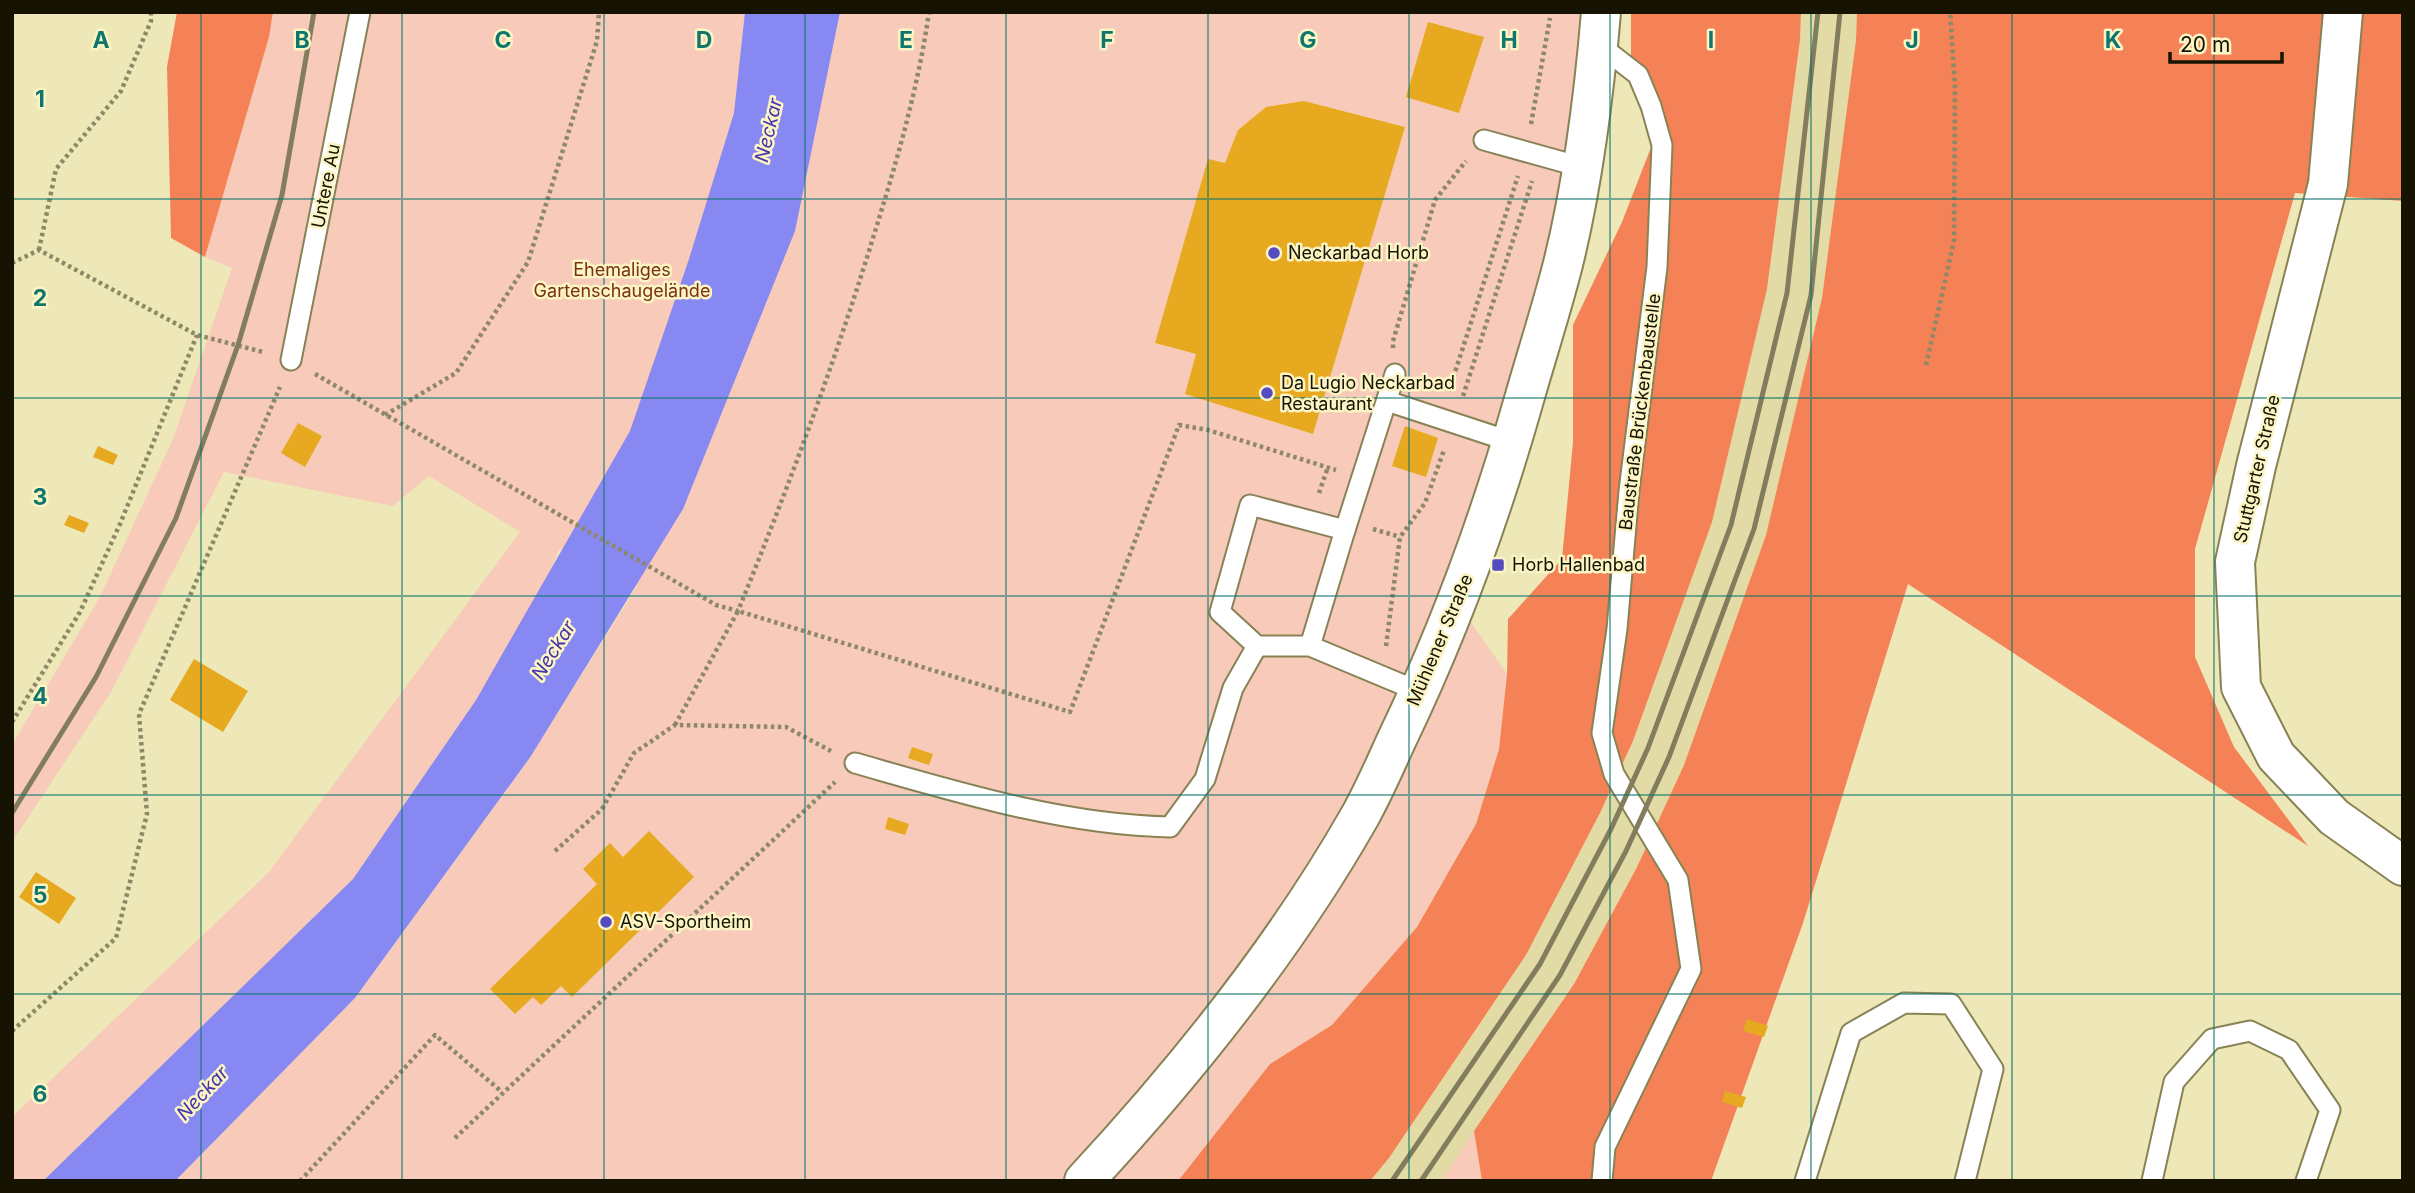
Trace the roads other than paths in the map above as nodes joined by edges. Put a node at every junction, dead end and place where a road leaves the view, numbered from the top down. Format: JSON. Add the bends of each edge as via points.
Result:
{"nodes":[{"id":1,"x":360,"y":12,"type":"edge"},
{"id":2,"x":2343,"y":12,"type":"edge"},
{"id":3,"x":1600,"y":28,"type":"edge"},
{"id":4,"x":1483,"y":140,"type":"road end"},
{"id":5,"x":1581,"y":167,"type":"junction"},
{"id":6,"x":291,"y":360,"type":"road end"},
{"id":7,"x":1395,"y":373,"type":"road end"},
{"id":8,"x":1387,"y":401,"type":"junction"},
{"id":9,"x":1512,"y":442,"type":"junction"},
{"id":10,"x":1345,"y":530,"type":"junction"},
{"id":11,"x":1257,"y":646,"type":"junction"},
{"id":12,"x":1310,"y":646,"type":"junction"},
{"id":13,"x":1420,"y":692,"type":"junction"},
{"id":14,"x":855,"y":764,"type":"road end"},
{"id":15,"x":2403,"y":866,"type":"edge"},
{"id":16,"x":1084,"y":1181,"type":"edge"},
{"id":17,"x":1602,"y":1181,"type":"edge"},
{"id":18,"x":1805,"y":1181,"type":"edge"},
{"id":19,"x":1965,"y":1181,"type":"edge"},
{"id":20,"x":2152,"y":1181,"type":"edge"},
{"id":21,"x":2306,"y":1181,"type":"edge"}],
"edges":[{"from":1,"to":6,"type":"lane","name":"Untere Au"},
{"from":2,"to":15,"type":"main road","name":"Stuttgarter Straße","via":[[2328,184],[2235,562],[2241,687],[2276,756],[2334,817]]},
{"from":3,"to":5,"type":"main road","name":"Mühlener Straße"},
{"from":3,"to":17,"type":"lane","name":"Baustraße Brückenbaustelle","via":[[1638,75],[1661,145],[1657,267],[1602,733],[1615,774],[1678,880],[1691,969],[1605,1147]]},
{"from":4,"to":5,"type":"lane"},
{"from":5,"to":9,"type":"main road","name":"Mühlener Straße","via":[[1563,262]]},
{"from":7,"to":8,"type":"lane"},
{"from":8,"to":9,"type":"lane"},
{"from":8,"to":10,"type":"lane"},
{"from":9,"to":13,"type":"main road","name":"Mühlener Straße","via":[[1458,604]]},
{"from":10,"to":11,"type":"lane","via":[[1250,505],[1220,612]]},
{"from":10,"to":12,"type":"lane"},
{"from":11,"to":12,"type":"lane"},
{"from":11,"to":14,"type":"lane","via":[[1233,688],[1205,779],[1170,827],[1108,823],[961,793]]},
{"from":12,"to":13,"type":"lane"},
{"from":13,"to":16,"type":"main road","name":"Mühlener Straße","via":[[1360,815],[1294,919],[1157,1100]]},
{"from":18,"to":19,"type":"lane","via":[[1851,1033],[1904,1003],[1951,1004],[1993,1069]]},
{"from":20,"to":21,"type":"lane","via":[[2174,1082],[2212,1039],[2250,1031],[2289,1050],[2330,1110]]}]}
